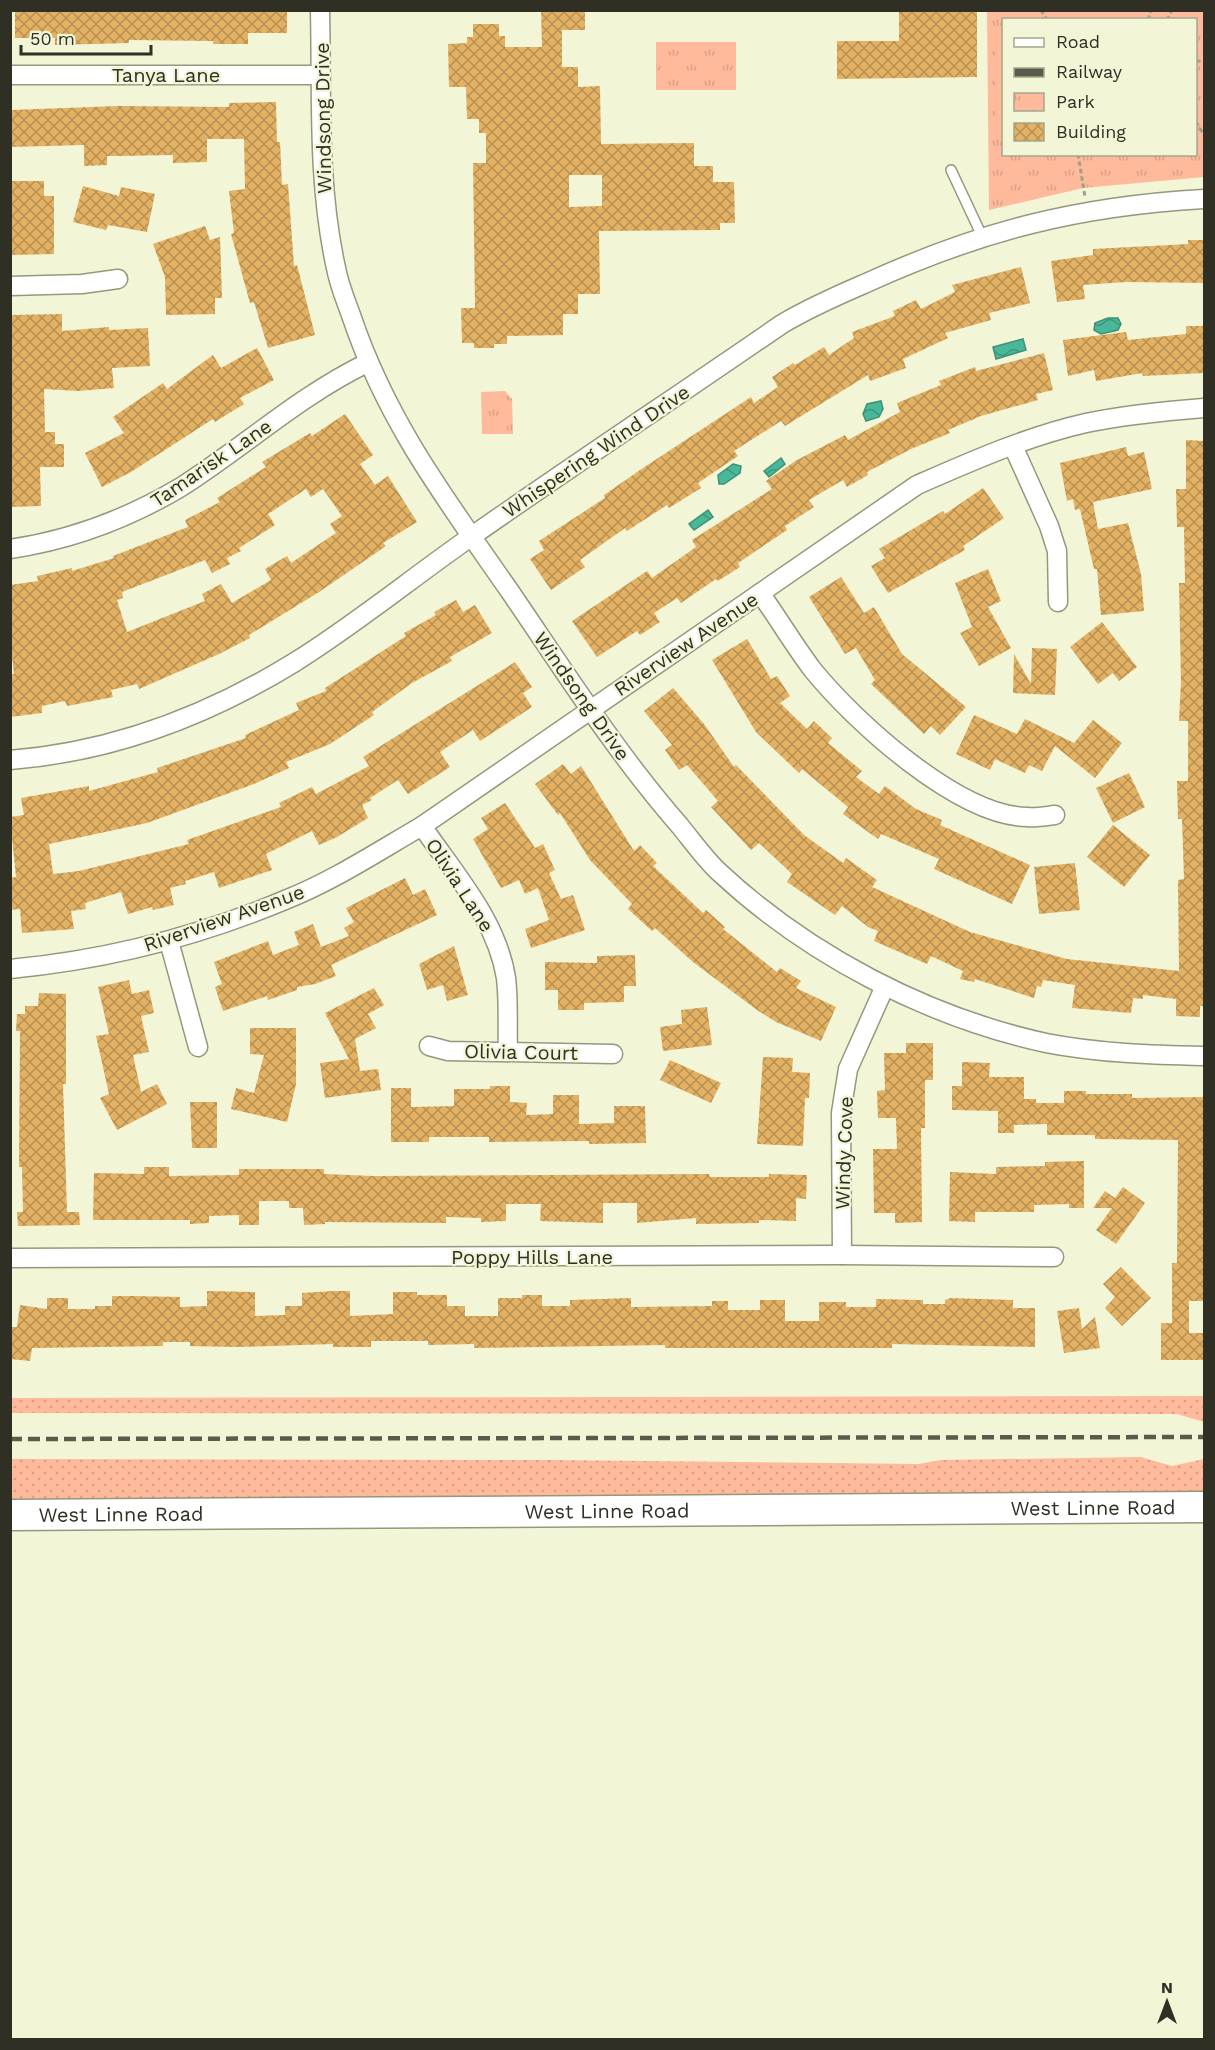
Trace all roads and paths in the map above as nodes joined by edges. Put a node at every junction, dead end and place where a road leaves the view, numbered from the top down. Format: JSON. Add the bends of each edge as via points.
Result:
{"nodes":[{"id":1,"x":320,"y":10,"type":"edge"},
{"id":2,"x":10,"y":75,"type":"edge"},
{"id":3,"x":321,"y":75,"type":"junction"},
{"id":4,"x":1078,"y":156,"type":"edge"},
{"id":5,"x":951,"y":170,"type":"dead end"},
{"id":6,"x":1204,"y":199,"type":"edge"},
{"id":7,"x":1087,"y":210,"type":"junction"},
{"id":8,"x":982,"y":237,"type":"junction"},
{"id":9,"x":118,"y":279,"type":"dead end"},
{"id":10,"x":10,"y":286,"type":"edge"},
{"id":11,"x":367,"y":363,"type":"junction"},
{"id":12,"x":1204,"y":408,"type":"edge"},
{"id":13,"x":1013,"y":446,"type":"junction"},
{"id":14,"x":471,"y":536,"type":"junction"},
{"id":15,"x":10,"y":549,"type":"edge"},
{"id":16,"x":760,"y":593,"type":"junction"},
{"id":17,"x":1059,"y":602,"type":"dead end"},
{"id":18,"x":591,"y":709,"type":"junction"},
{"id":19,"x":10,"y":760,"type":"edge"},
{"id":20,"x":1055,"y":815,"type":"dead end"},
{"id":21,"x":422,"y":826,"type":"junction"},
{"id":22,"x":169,"y":941,"type":"junction"},
{"id":23,"x":10,"y":969,"type":"edge"},
{"id":24,"x":885,"y":986,"type":"junction"},
{"id":25,"x":429,"y":1046,"type":"dead end"},
{"id":26,"x":198,"y":1047,"type":"dead end"},
{"id":27,"x":508,"y":1052,"type":"junction"},
{"id":28,"x":613,"y":1054,"type":"dead end"},
{"id":29,"x":1204,"y":1056,"type":"edge"},
{"id":30,"x":842,"y":1255,"type":"junction"},
{"id":31,"x":1054,"y":1257,"type":"dead end"},
{"id":32,"x":10,"y":1258,"type":"edge"},
{"id":33,"x":1204,"y":1507,"type":"edge"},
{"id":34,"x":10,"y":1515,"type":"edge"}],
"edges":[{"from":1,"to":3,"type":"street","name":"Windsong Drive"},
{"from":2,"to":3,"type":"street","name":"Tanya Lane"},
{"from":3,"to":11,"type":"street","name":"Windsong Drive","via":[[323,191],[336,270]]},
{"from":4,"to":7,"type":"path"},
{"from":5,"to":8,"type":"lane"},
{"from":6,"to":7,"type":"street","name":"Whispering Wind Drive"},
{"from":7,"to":8,"type":"street","name":"Whispering Wind Drive"},
{"from":8,"to":14,"type":"street","name":"Whispering Wind Drive","via":[[926,255],[818,303],[782,324]]},
{"from":9,"to":10,"type":"street"},
{"from":11,"to":14,"type":"street","name":"Windsong Drive","via":[[406,440]]},
{"from":11,"to":15,"type":"street","name":"Tamarisk Lane","via":[[330,381],[182,486],[148,505],[67,537]]},
{"from":12,"to":13,"type":"street","name":"Riverview Avenue","via":[[1084,424]]},
{"from":13,"to":16,"type":"street","name":"Riverview Avenue","via":[[917,485]]},
{"from":13,"to":17,"type":"street","via":[[1057,551]]},
{"from":14,"to":18,"type":"street","name":"Windsong Drive"},
{"from":14,"to":19,"type":"street","name":"Whispering Wind Drive","via":[[295,662],[218,704],[108,744]]},
{"from":16,"to":18,"type":"street","name":"Riverview Avenue"},
{"from":16,"to":20,"type":"street","via":[[813,669],[856,717],[929,776],[1001,812],[1026,818]]},
{"from":18,"to":21,"type":"street","name":"Riverview Avenue"},
{"from":18,"to":24,"type":"street","name":"Windsong Drive","via":[[643,784],[718,871],[786,927]]},
{"from":21,"to":22,"type":"street","name":"Riverview Avenue","via":[[285,900]]},
{"from":21,"to":27,"type":"street","name":"Olivia Lane","via":[[483,915],[497,945],[506,978]]},
{"from":22,"to":23,"type":"street","name":"Riverview Avenue","via":[[57,964]]},
{"from":22,"to":26,"type":"street"},
{"from":24,"to":29,"type":"street","name":"Windsong Drive","via":[[936,1008],[1049,1043]]},
{"from":24,"to":30,"type":"street","name":"Windy Cove","via":[[848,1069],[841,1113]]},
{"from":25,"to":27,"type":"street","name":"Olivia Court","via":[[448,1051]]},
{"from":27,"to":28,"type":"street","name":"Olivia Court"},
{"from":30,"to":31,"type":"street","name":"Poppy Hills Lane"},
{"from":30,"to":32,"type":"street","name":"Poppy Hills Lane"},
{"from":33,"to":34,"type":"main road","name":"West Linne Road"}]}
